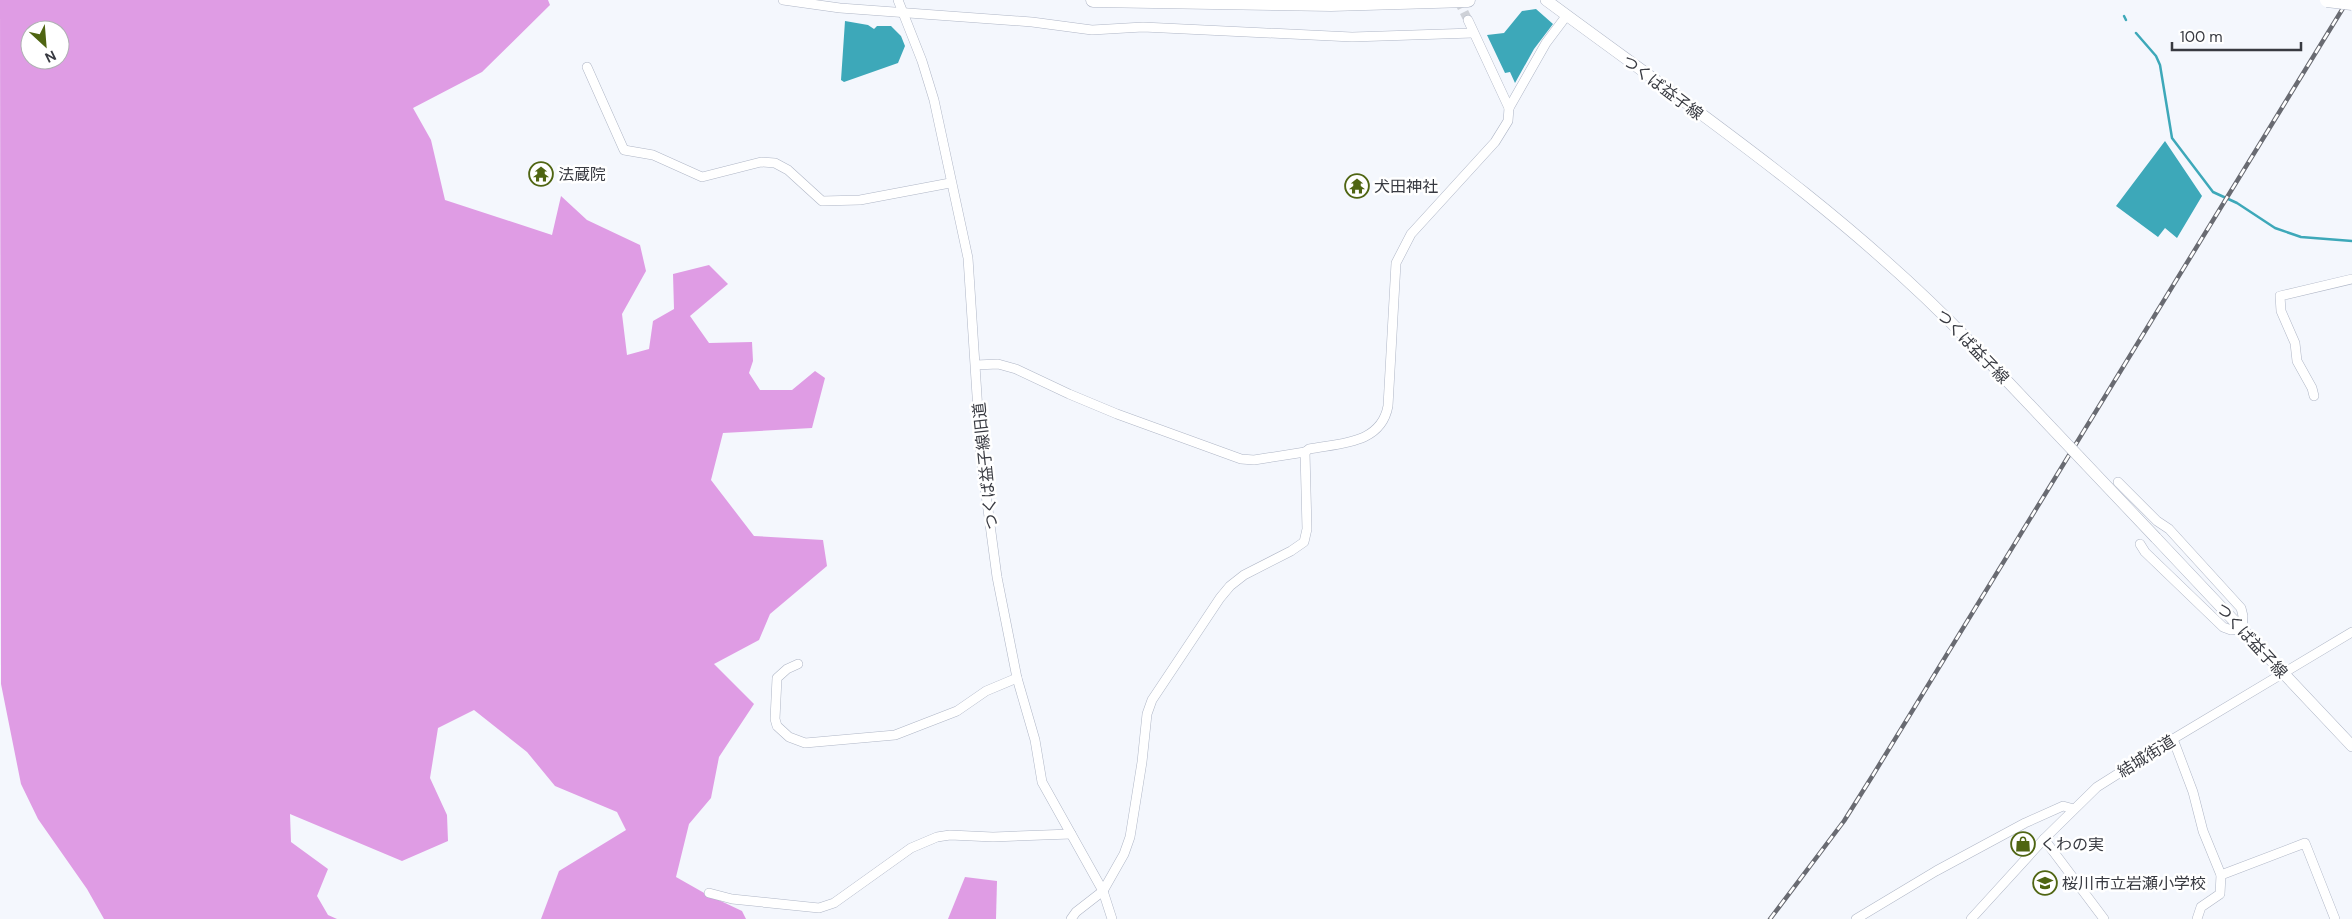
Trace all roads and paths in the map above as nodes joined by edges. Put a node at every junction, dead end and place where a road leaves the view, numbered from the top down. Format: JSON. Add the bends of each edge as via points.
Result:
{"nodes":[{"id":1,"x":783,"y":0,"type":"edge"},
{"id":2,"x":898,"y":0,"type":"edge"},
{"id":3,"x":1093,"y":0,"type":"edge"},
{"id":4,"x":1468,"y":0,"type":"edge"},
{"id":5,"x":1546,"y":0,"type":"edge"},
{"id":6,"x":2319,"y":0,"type":"edge"},
{"id":7,"x":2327,"y":0,"type":"edge"},
{"id":8,"x":2352,"y":3,"type":"edge"},
{"id":9,"x":903,"y":13,"type":"junction"},
{"id":10,"x":1567,"y":15,"type":"junction"},
{"id":11,"x":1468,"y":20,"type":"tunnel mouth"},
{"id":12,"x":1473,"y":33,"type":"junction"},
{"id":13,"x":587,"y":67,"type":"dead end"},
{"id":14,"x":1509,"y":108,"type":"junction"},
{"id":15,"x":950,"y":183,"type":"junction"},
{"id":16,"x":2352,"y":279,"type":"edge"},
{"id":17,"x":976,"y":365,"type":"junction"},
{"id":18,"x":2314,"y":396,"type":"dead end"},
{"id":19,"x":1305,"y":452,"type":"junction"},
{"id":20,"x":2118,"y":482,"type":"dead end"},
{"id":21,"x":2140,"y":544,"type":"dead end"},
{"id":22,"x":2242,"y":629,"type":"junction"},
{"id":23,"x":2352,"y":632,"type":"edge"},
{"id":24,"x":798,"y":664,"type":"dead end"},
{"id":25,"x":2283,"y":672,"type":"junction"},
{"id":26,"x":1017,"y":678,"type":"junction"},
{"id":27,"x":2173,"y":739,"type":"junction"},
{"id":28,"x":2352,"y":746,"type":"edge"},
{"id":29,"x":2074,"y":809,"type":"junction"},
{"id":30,"x":1071,"y":834,"type":"junction"},
{"id":31,"x":2044,"y":839,"type":"junction"},
{"id":32,"x":2221,"y":875,"type":"junction"},
{"id":33,"x":1103,"y":891,"type":"junction"},
{"id":34,"x":709,"y":893,"type":"dead end"},
{"id":35,"x":1071,"y":919,"type":"edge"},
{"id":36,"x":1112,"y":919,"type":"edge"},
{"id":37,"x":1856,"y":919,"type":"edge"},
{"id":38,"x":1971,"y":919,"type":"edge"},
{"id":39,"x":2104,"y":919,"type":"edge"},
{"id":40,"x":2197,"y":919,"type":"edge"},
{"id":41,"x":2335,"y":919,"type":"edge"}],
"edges":[{"from":1,"to":9,"type":"street"},
{"from":2,"to":9,"type":"street","name":"つくば益子線旧道"},
{"from":3,"to":4,"type":"highway","via":[[1331,4]]},
{"from":5,"to":10,"type":"main road","name":"つくば益子線"},
{"from":6,"to":7,"type":"highway"},
{"from":7,"to":8,"type":"highway","bridge":true},
{"from":9,"to":12,"type":"street","via":[[1032,22],[1092,30],[1142,27],[1352,37]]},
{"from":9,"to":15,"type":"street","name":"つくば益子線旧道","via":[[934,100]]},
{"from":10,"to":14,"type":"street","via":[[1546,42]]},
{"from":10,"to":22,"type":"main road","name":"つくば益子線","bridge":true,"via":[[1852,230],[1972,344]]},
{"from":11,"to":12,"type":"street"},
{"from":12,"to":14,"type":"street"},
{"from":13,"to":15,"type":"street","via":[[624,150],[653,155],[702,177],[761,162],[775,163],[788,170],[822,201],[860,200]]},
{"from":14,"to":19,"type":"street","via":[[1508,121],[1495,142],[1411,234],[1396,263],[1388,406],[1383,422],[1369,436],[1358,441]]},
{"from":15,"to":17,"type":"street","name":"つくば益子線旧道","via":[[970,271]]},
{"from":16,"to":18,"type":"street","via":[[2280,296],[2282,311],[2296,343],[2297,362]]},
{"from":17,"to":19,"type":"street","via":[[998,364],[1016,369],[1125,417],[1240,459]]},
{"from":17,"to":26,"type":"street","name":"つくば益子線旧道","via":[[981,456],[997,577]]},
{"from":19,"to":33,"type":"street","via":[[1306,537],[1299,546],[1230,586],[1156,694],[1147,714],[1130,837]]},
{"from":20,"to":22,"type":"street","via":[[2169,529],[2241,608]]},
{"from":21,"to":22,"type":"street","via":[[2223,627]]},
{"from":22,"to":25,"type":"main road","name":"つくば益子線"},
{"from":23,"to":25,"type":"street","name":"結城街道"},
{"from":24,"to":26,"type":"street","via":[[777,678],[775,719],[777,726],[790,737],[805,743],[895,735],[957,710],[986,691]]},
{"from":25,"to":27,"type":"street","name":"結城街道"},
{"from":25,"to":28,"type":"main road","name":"つくば益子線"},
{"from":26,"to":30,"type":"street","name":"つくば益子線旧道","via":[[1035,740],[1042,782]]},
{"from":27,"to":29,"type":"street","name":"結城街道","via":[[2097,787]]},
{"from":27,"to":32,"type":"street"},
{"from":29,"to":31,"type":"street","name":"結城街道"},
{"from":29,"to":37,"type":"street","via":[[2064,806],[2025,823]]},
{"from":30,"to":33,"type":"street","name":"つくば益子線旧道"},
{"from":30,"to":34,"type":"street","via":[[937,837],[911,848],[834,903],[818,908],[732,899]]},
{"from":31,"to":38,"type":"street","name":"結城街道"},
{"from":31,"to":39,"type":"street"},
{"from":32,"to":40,"type":"street","via":[[2220,894],[2202,907]]},
{"from":32,"to":41,"type":"street","via":[[2305,843]]},
{"from":33,"to":35,"type":"street"},
{"from":33,"to":36,"type":"street","name":"つくば益子線旧道"}]}
